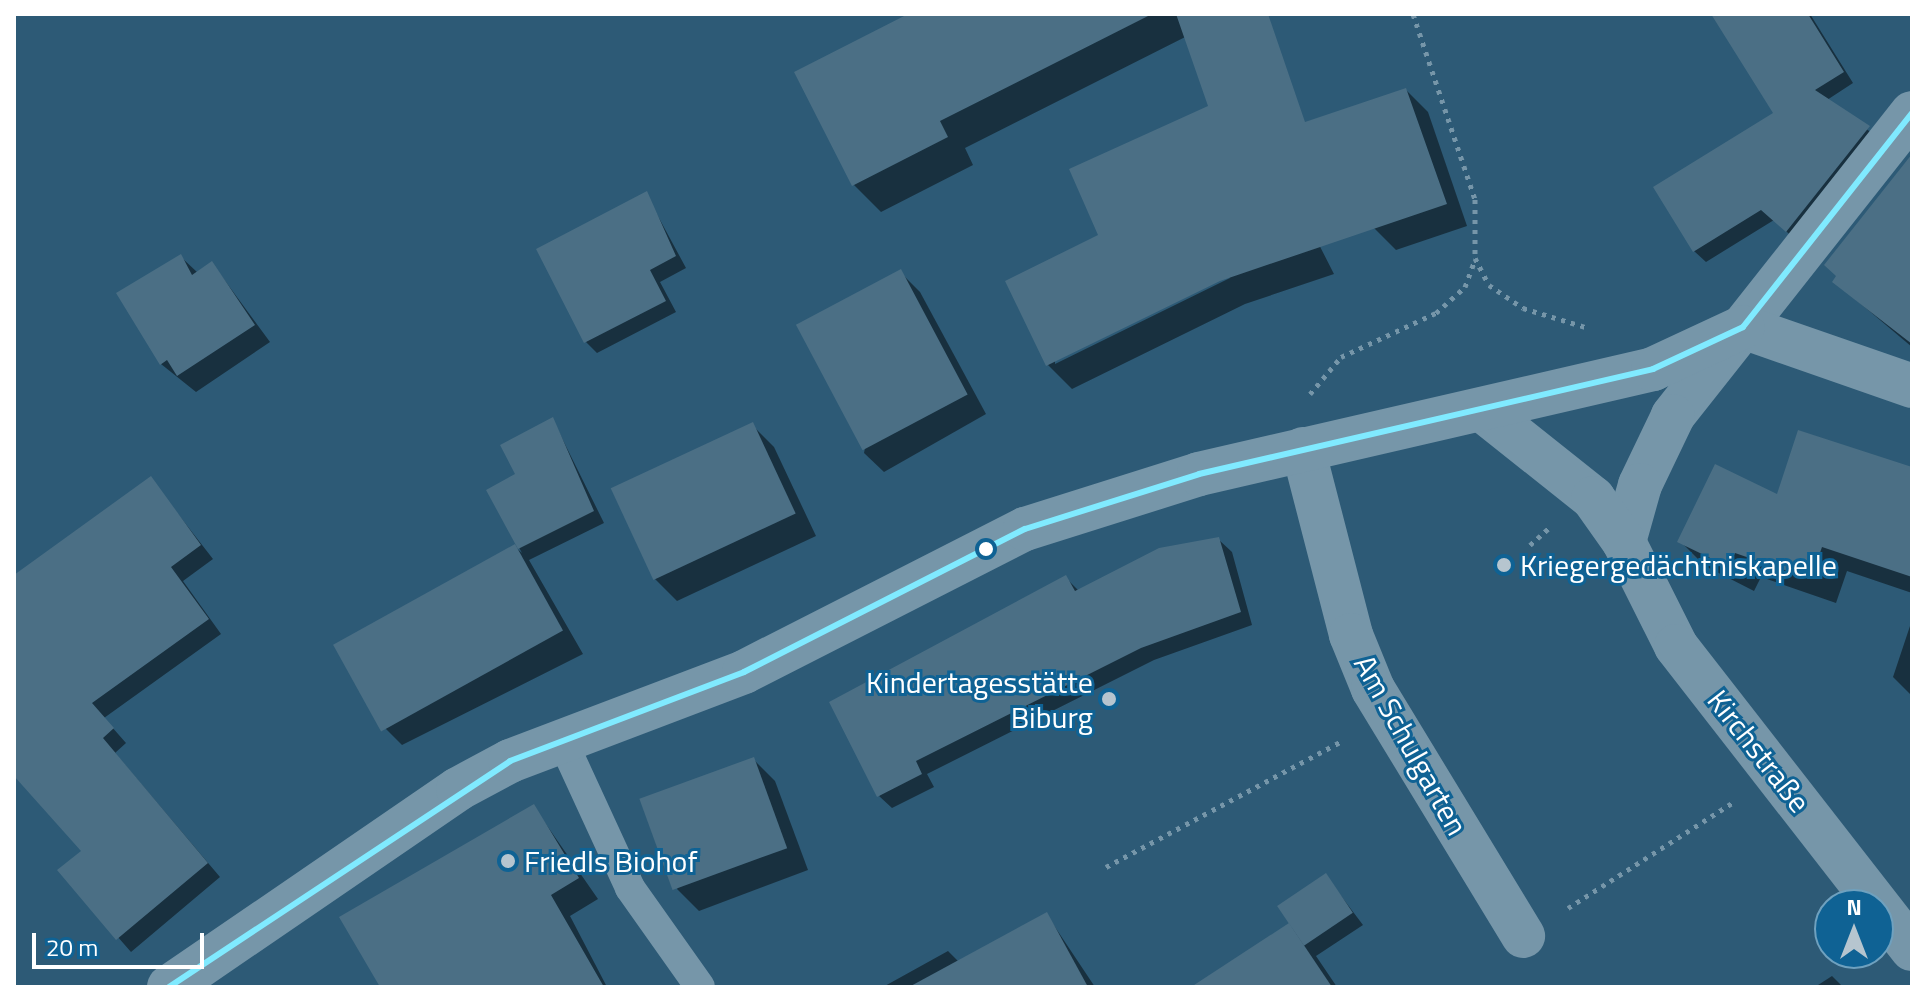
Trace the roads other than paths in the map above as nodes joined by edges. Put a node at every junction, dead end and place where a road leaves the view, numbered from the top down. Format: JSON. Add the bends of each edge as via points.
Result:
{"nodes":[{"id":1,"x":1912,"y":113,"type":"edge"},
{"id":2,"x":1743,"y":327,"type":"junction"},
{"id":3,"x":1912,"y":386,"type":"edge"},
{"id":4,"x":1486,"y":413,"type":"junction"},
{"id":5,"x":1303,"y":449,"type":"junction"},
{"id":6,"x":1624,"y":542,"type":"junction"},
{"id":7,"x":562,"y":740,"type":"junction"},
{"id":8,"x":1523,"y":936,"type":"road end"},
{"id":9,"x":1912,"y":949,"type":"edge"},
{"id":10,"x":169,"y":987,"type":"edge"},
{"id":11,"x":700,"y":987,"type":"edge"}],
"edges":[{"from":1,"to":2,"type":"street"},
{"from":2,"to":3,"type":"street"},
{"from":2,"to":4,"type":"street","via":[[1653,369]]},
{"from":2,"to":6,"type":"street","via":[[1673,416],[1640,485]]},
{"from":4,"to":5,"type":"street"},
{"from":4,"to":6,"type":"street","name":"Kirchstraße","via":[[1593,498]]},
{"from":5,"to":7,"type":"street","via":[[1025,529],[744,672]]},
{"from":5,"to":8,"type":"street","name":"Am Schulgarten","via":[[1351,635],[1390,716]]},
{"from":6,"to":9,"type":"street","name":"Kirchstraße","via":[[1676,646]]},
{"from":7,"to":10,"type":"street","via":[[394,827]]},
{"from":7,"to":11,"type":"lane","via":[[630,888]]}]}
